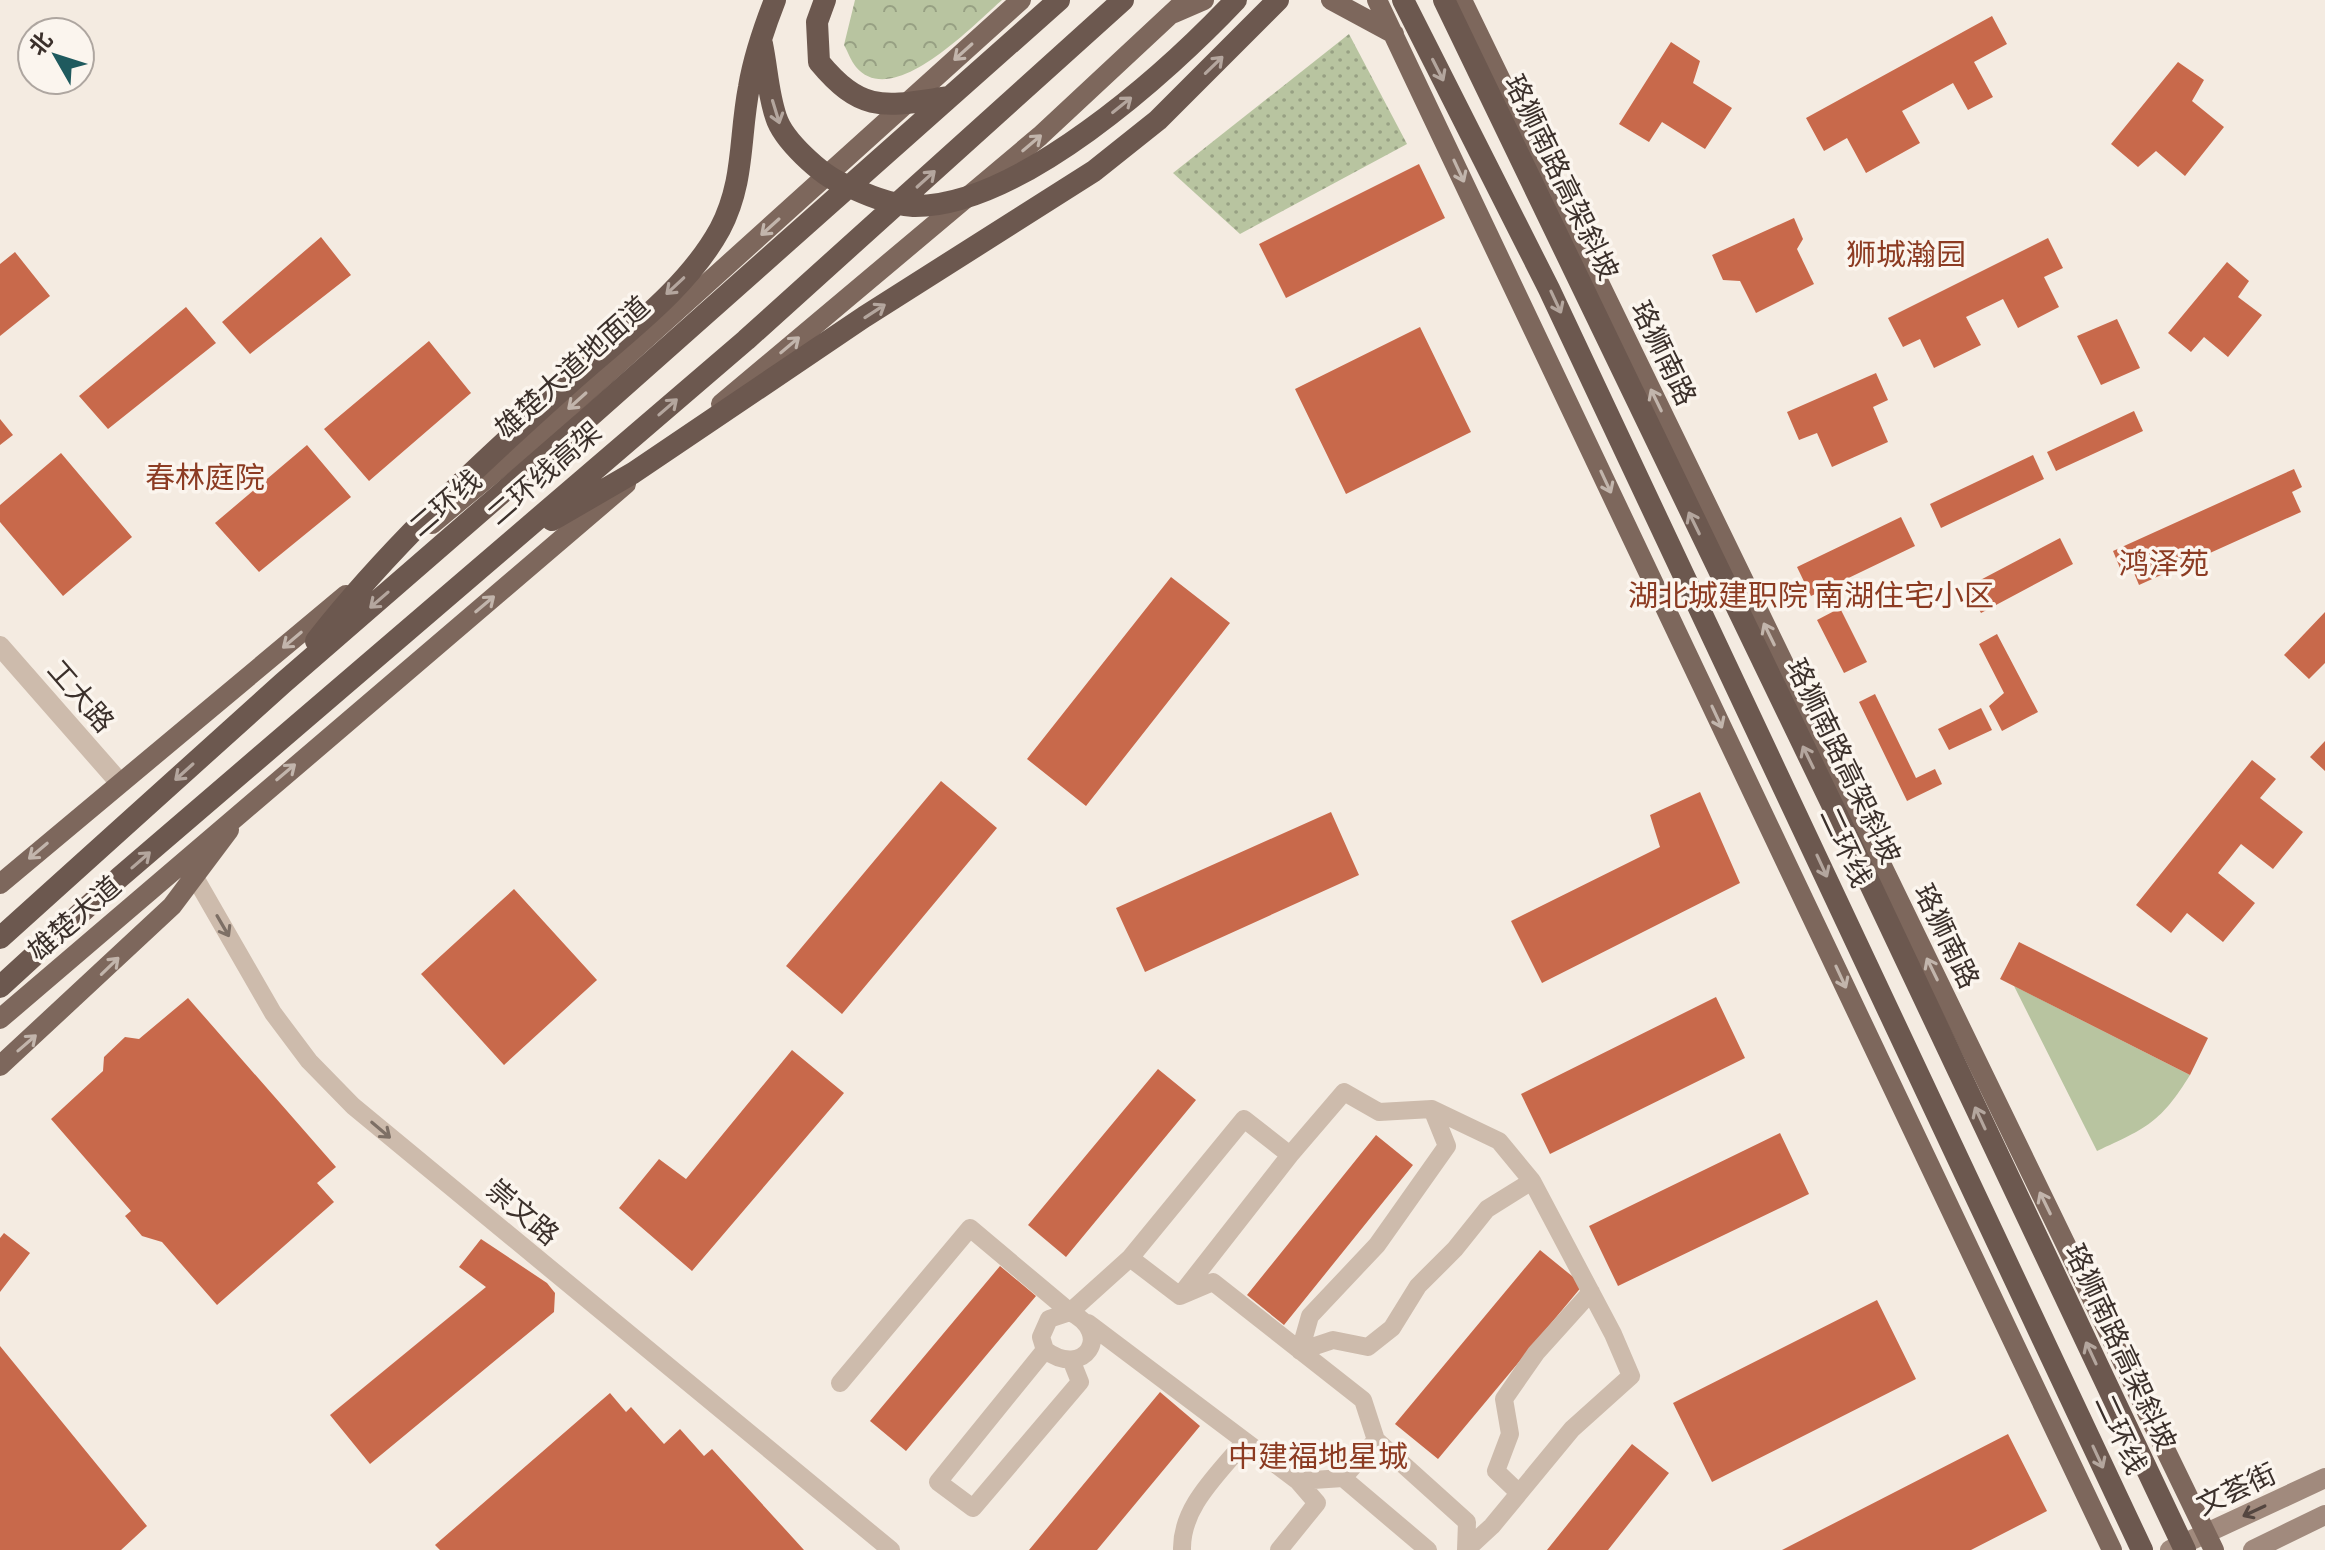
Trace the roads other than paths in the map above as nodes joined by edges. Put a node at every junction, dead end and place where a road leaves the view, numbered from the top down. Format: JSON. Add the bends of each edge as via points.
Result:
{"nodes":[{"id":1,"x":775,"y":0,"type":"edge"},
{"id":2,"x":825,"y":0,"type":"edge"},
{"id":3,"x":1021,"y":0,"type":"edge"},
{"id":4,"x":1059,"y":0,"type":"edge"},
{"id":5,"x":1123,"y":0,"type":"edge"},
{"id":6,"x":1204,"y":0,"type":"edge"},
{"id":7,"x":1236,"y":0,"type":"edge"},
{"id":8,"x":1278,"y":0,"type":"edge"},
{"id":9,"x":1331,"y":0,"type":"edge"},
{"id":10,"x":1377,"y":0,"type":"edge"},
{"id":11,"x":1403,"y":0,"type":"edge"},
{"id":12,"x":1444,"y":0,"type":"edge"},
{"id":13,"x":1462,"y":0,"type":"edge"},
{"id":14,"x":1178,"y":7,"type":"edge"},
{"id":15,"x":761,"y":35,"type":"junction"},
{"id":16,"x":1397,"y":36,"type":"junction"},
{"id":17,"x":949,"y":97,"type":"junction"},
{"id":18,"x":503,"y":548,"type":"junction"},
{"id":19,"x":0,"y":646,"type":"edge"},
{"id":20,"x":283,"y":683,"type":"junction"},
{"id":21,"x":120,"y":783,"type":"junction"},
{"id":22,"x":245,"y":807,"type":"junction"},
{"id":23,"x":184,"y":859,"type":"junction"},
{"id":24,"x":196,"y":878,"type":"junction"},
{"id":25,"x":0,"y":884,"type":"edge"},
{"id":26,"x":0,"y":938,"type":"edge"},
{"id":27,"x":0,"y":987,"type":"edge"},
{"id":28,"x":0,"y":1019,"type":"edge"},
{"id":29,"x":0,"y":1066,"type":"edge"},
{"id":30,"x":1432,"y":1109,"type":"junction"},
{"id":31,"x":1290,"y":1155,"type":"junction"},
{"id":32,"x":1532,"y":1181,"type":"junction"},
{"id":33,"x":1130,"y":1258,"type":"junction"},
{"id":34,"x":1591,"y":1292,"type":"junction"},
{"id":35,"x":1180,"y":1296,"type":"junction"},
{"id":36,"x":1070,"y":1312,"type":"junction"},
{"id":37,"x":1088,"y":1323,"type":"junction"},
{"id":38,"x":1045,"y":1350,"type":"junction"},
{"id":39,"x":1300,"y":1351,"type":"junction"},
{"id":40,"x":1072,"y":1362,"type":"junction"},
{"id":41,"x":840,"y":1383,"type":"dead end"},
{"id":42,"x":1376,"y":1440,"type":"junction"},
{"id":43,"x":1245,"y":1441,"type":"junction"},
{"id":44,"x":1343,"y":1478,"type":"junction"},
{"id":45,"x":2325,"y":1478,"type":"edge"},
{"id":46,"x":1298,"y":1481,"type":"junction"},
{"id":47,"x":1518,"y":1492,"type":"junction"},
{"id":48,"x":2325,"y":1515,"type":"edge"},
{"id":49,"x":2210,"y":1542,"type":"edge"},
{"id":50,"x":891,"y":1550,"type":"edge"},
{"id":51,"x":1182,"y":1550,"type":"edge"},
{"id":52,"x":1279,"y":1550,"type":"edge"},
{"id":53,"x":1428,"y":1550,"type":"edge"},
{"id":54,"x":1466,"y":1550,"type":"edge"},
{"id":55,"x":2112,"y":1550,"type":"edge"},
{"id":56,"x":2142,"y":1550,"type":"edge"},
{"id":57,"x":2170,"y":1550,"type":"edge"},
{"id":58,"x":2185,"y":1550,"type":"edge"},
{"id":59,"x":2253,"y":1550,"type":"edge"}],
"edges":[{"from":1,"to":15,"type":"highway"},
{"from":2,"to":17,"type":"highway","via":[[817,22],[819,62],[856,97],[887,106]]},
{"from":3,"to":21,"type":"main road","name":"雄楚大道地面道","one_way":true,"via":[[538,436]]},
{"from":4,"to":17,"type":"highway","name":"二环线"},
{"from":18,"to":5,"type":"highway","name":"二环线高架","one_way":true,"via":[[757,330]]},
{"from":6,"to":14,"type":"main road"},
{"from":15,"to":7,"type":"highway","one_way":true,"via":[[776,119],[806,158],[835,181],[874,198],[913,206],[951,201],[1034,165],[1157,77]]},
{"from":18,"to":8,"type":"highway","one_way":true,"via":[[633,473],[1094,171],[1158,120]]},
{"from":9,"to":16,"type":"main road"},
{"from":10,"to":16,"type":"main road"},
{"from":11,"to":56,"type":"highway","name":"二环线","one_way":true,"via":[[1556,303]]},
{"from":58,"to":12,"type":"highway","name":"珞狮南路高架斜坡","one_way":true},
{"from":49,"to":13,"type":"main road","name":"珞狮南路","one_way":true},
{"from":22,"to":14,"type":"main road","one_way":true,"via":[[1040,136]]},
{"from":15,"to":20,"type":"highway","one_way":true,"via":[[748,89],[737,194],[689,273],[517,430],[357,588]]},
{"from":16,"to":55,"type":"main road","one_way":true},
{"from":17,"to":20,"type":"highway","name":"二环线","one_way":true},
{"from":27,"to":18,"type":"highway","name":"二环线高架","one_way":true},
{"from":19,"to":21,"type":"street","name":"工大路"},
{"from":20,"to":26,"type":"highway","name":"二环线","one_way":true},
{"from":21,"to":25,"type":"main road","name":"雄楚大道地面道","one_way":true},
{"from":22,"to":23,"type":"main road"},
{"from":22,"to":24,"type":"main road"},
{"from":23,"to":24,"type":"street","name":"崇文路"},
{"from":23,"to":28,"type":"main road","name":"雄楚大道"},
{"from":29,"to":24,"type":"main road","one_way":true},
{"from":24,"to":50,"type":"street","name":"崇文路","one_way":true,"via":[[273,1013],[309,1061],[353,1106]]},
{"from":30,"to":31,"type":"street","via":[[1379,1112],[1344,1092]]},
{"from":30,"to":32,"type":"street","via":[[1499,1141]]},
{"from":30,"to":39,"type":"street","via":[[1447,1146],[1385,1234],[1310,1316]]},
{"from":31,"to":33,"type":"street","via":[[1244,1119]]},
{"from":31,"to":35,"type":"street"},
{"from":32,"to":34,"type":"street"},
{"from":32,"to":39,"type":"street","via":[[1487,1209],[1418,1286],[1392,1328],[1368,1347],[1333,1340]]},
{"from":33,"to":35,"type":"street"},
{"from":33,"to":36,"type":"street"},
{"from":34,"to":47,"type":"street","via":[[1536,1353],[1504,1399],[1510,1434],[1496,1471]]},
{"from":34,"to":47,"type":"street","via":[[1631,1376],[1572,1429]]},
{"from":35,"to":39,"type":"street","via":[[1213,1282]]},
{"from":36,"to":37,"type":"street"},
{"from":36,"to":38,"type":"street","via":[[1049,1319],[1041,1337]]},
{"from":36,"to":41,"type":"street","via":[[970,1228]]},
{"from":37,"to":40,"type":"street","via":[[1091,1347]]},
{"from":37,"to":43,"type":"street"},
{"from":38,"to":40,"type":"street"},
{"from":38,"to":40,"type":"street","via":[[938,1482],[973,1508],[1080,1382]]},
{"from":39,"to":42,"type":"street","via":[[1363,1400]]},
{"from":42,"to":44,"type":"street"},
{"from":42,"to":54,"type":"street","via":[[1467,1522]]},
{"from":43,"to":46,"type":"street"},
{"from":43,"to":51,"type":"street","via":[[1181,1528]]},
{"from":44,"to":46,"type":"street"},
{"from":44,"to":53,"type":"street"},
{"from":45,"to":49,"type":"main road","name":"文荟街","one_way":true},
{"from":46,"to":52,"type":"street","via":[[1317,1503]]},
{"from":47,"to":54,"type":"street"},
{"from":48,"to":59,"type":"main road"},
{"from":49,"to":57,"type":"main road","name":"文荟街"}]}
